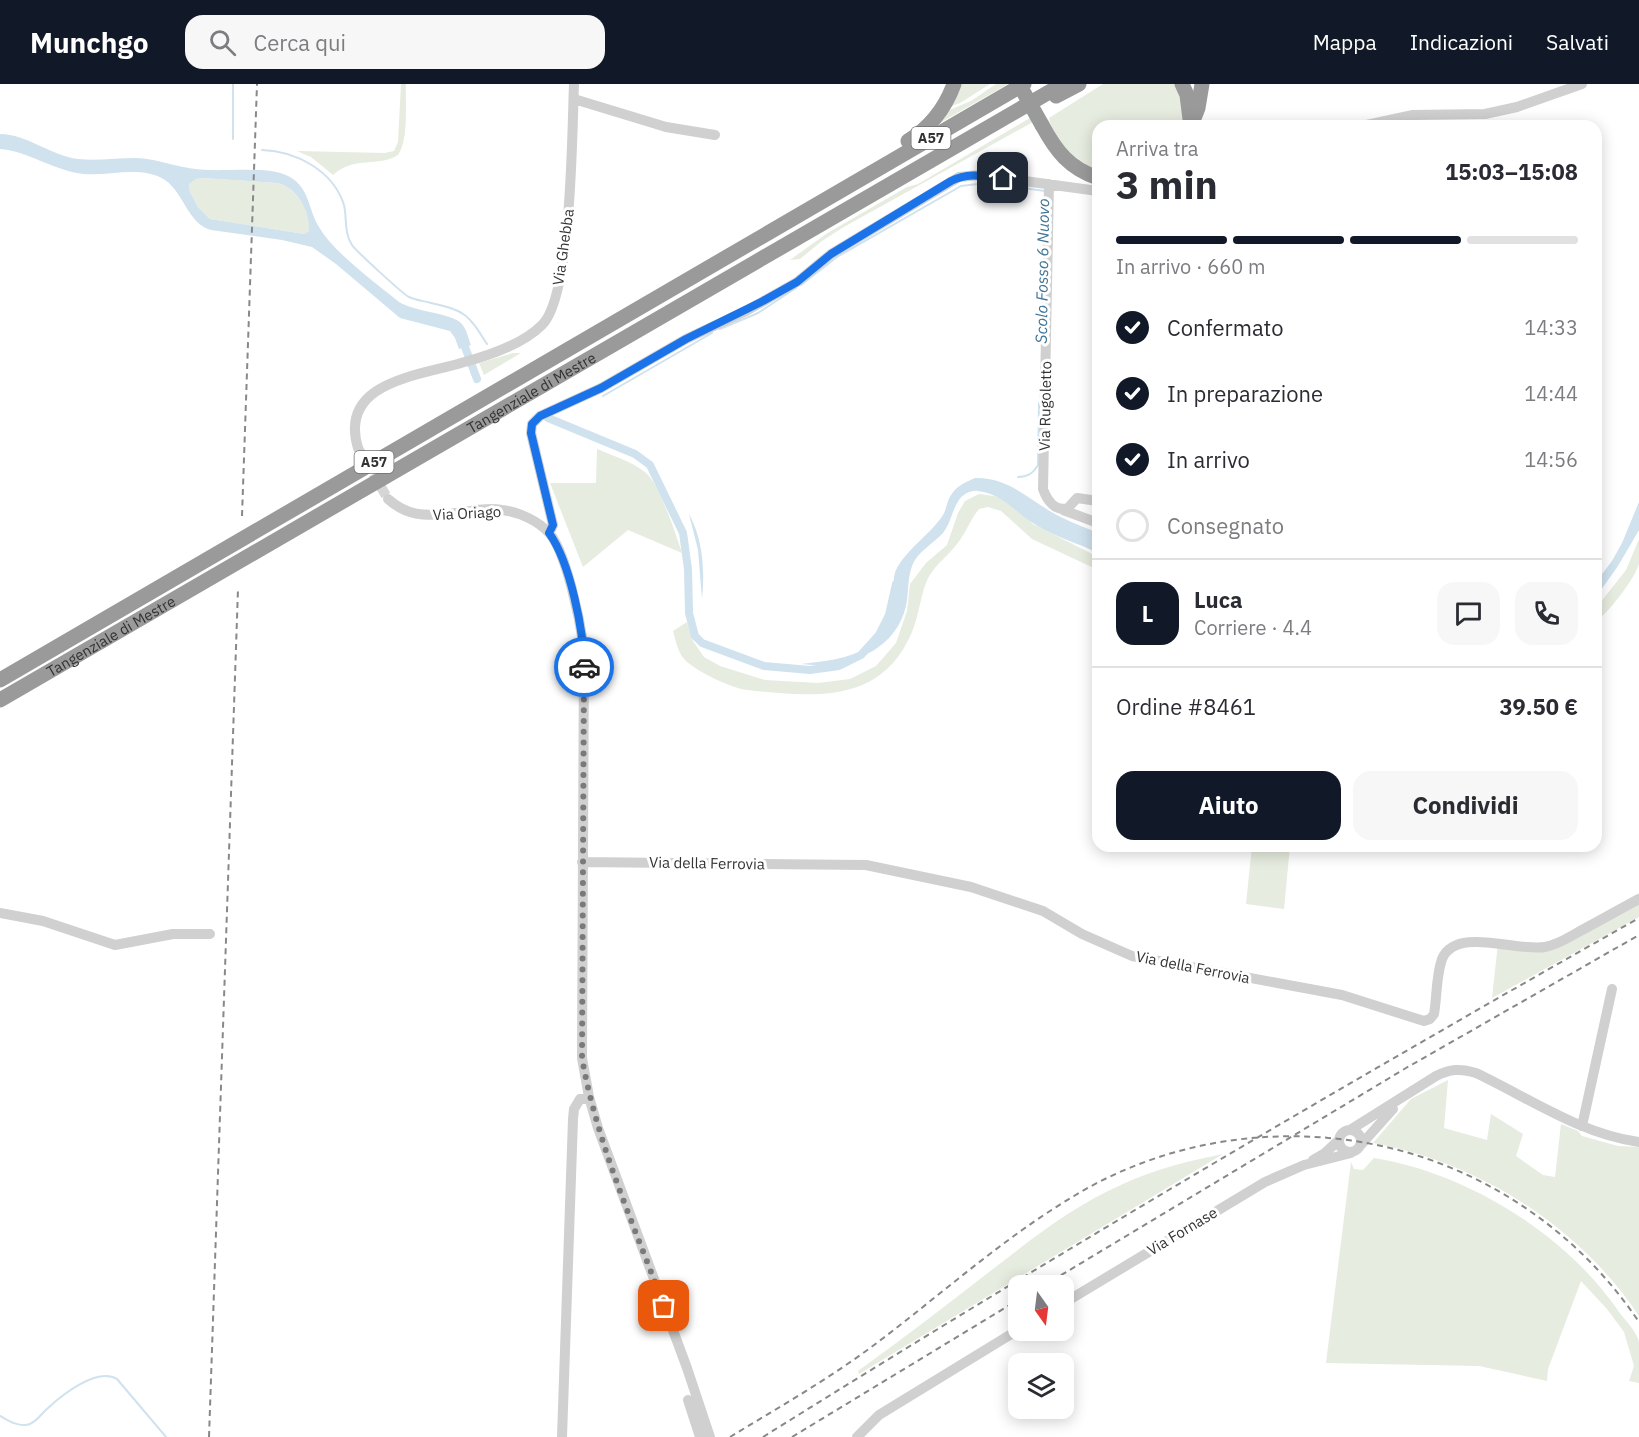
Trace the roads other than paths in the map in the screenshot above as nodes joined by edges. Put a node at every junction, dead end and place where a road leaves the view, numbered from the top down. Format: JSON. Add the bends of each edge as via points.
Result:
{"nodes":[{"id":1,"x":574,"y":84,"type":"edge"},
{"id":2,"x":954,"y":84,"type":"edge"},
{"id":3,"x":1018,"y":84,"type":"edge"},
{"id":4,"x":1024,"y":84,"type":"edge"},
{"id":5,"x":1063,"y":84,"type":"edge"},
{"id":6,"x":1079,"y":84,"type":"edge"},
{"id":7,"x":1182,"y":84,"type":"edge"},
{"id":8,"x":1202,"y":84,"type":"edge"},
{"id":9,"x":1582,"y":84,"type":"edge"},
{"id":10,"x":1044,"y":95,"type":"junction"},
{"id":11,"x":574,"y":99,"type":"junction"},
{"id":12,"x":1190,"y":120,"type":"edge"},
{"id":13,"x":1192,"y":120,"type":"edge"},
{"id":14,"x":1390,"y":120,"type":"edge"},
{"id":15,"x":715,"y":135,"type":"dead end"},
{"id":16,"x":1092,"y":175,"type":"edge"},
{"id":17,"x":1049,"y":184,"type":"junction"},
{"id":18,"x":1092,"y":190,"type":"edge"},
{"id":19,"x":837,"y":193,"type":"junction"},
{"id":20,"x":358,"y":448,"type":"tunnel mouth"},
{"id":21,"x":388,"y":500,"type":"tunnel mouth"},
{"id":22,"x":1092,"y":500,"type":"edge"},
{"id":23,"x":1063,"y":510,"type":"junction"},
{"id":24,"x":1092,"y":521,"type":"edge"},
{"id":25,"x":549,"y":533,"type":"junction"},
{"id":26,"x":0,"y":680,"type":"edge"},
{"id":27,"x":0,"y":700,"type":"edge"},
{"id":28,"x":582,"y":862,"type":"junction"},
{"id":29,"x":1639,"y":899,"type":"edge"},
{"id":30,"x":0,"y":913,"type":"edge"},
{"id":31,"x":210,"y":934,"type":"dead end"},
{"id":32,"x":1612,"y":989,"type":"dead end"},
{"id":33,"x":1408,"y":1094,"type":"junction"},
{"id":34,"x":589,"y":1097,"type":"junction"},
{"id":35,"x":1582,"y":1126,"type":"junction"},
{"id":36,"x":1350,"y":1130,"type":"junction"},
{"id":37,"x":1339,"y":1140,"type":"junction"},
{"id":38,"x":1639,"y":1142,"type":"edge"},
{"id":39,"x":1355,"y":1150,"type":"junction"},
{"id":40,"x":1304,"y":1165,"type":"junction"},
{"id":41,"x":1074,"y":1297,"type":"edge"},
{"id":42,"x":1008,"y":1336,"type":"edge"},
{"id":43,"x":688,"y":1400,"type":"dead end"},
{"id":44,"x":562,"y":1437,"type":"edge"},
{"id":45,"x":700,"y":1437,"type":"edge"},
{"id":46,"x":710,"y":1437,"type":"edge"},
{"id":47,"x":857,"y":1437,"type":"edge"}],
"edges":[{"from":1,"to":11,"type":"street","name":"Via Ghebba"},
{"from":2,"to":19,"type":"highway","number":"A57","via":[[938,117],[919,135],[857,171]]},
{"from":3,"to":16,"type":"highway","bridge":true,"via":[[1054,147],[1075,167]]},
{"from":4,"to":19,"type":"highway","name":"Tangenziale di Mestre","number":"A57"},
{"from":5,"to":10,"type":"highway","name":"Tangenziale di Mestre","number":"A57"},
{"from":6,"to":10,"type":"highway","number":"A57","via":[[1058,96]]},
{"from":7,"to":12,"type":"highway"},
{"from":8,"to":13,"type":"highway"},
{"from":9,"to":14,"type":"street","via":[[1485,114],[1413,115]]},
{"from":10,"to":27,"type":"highway","name":"Tangenziale di Mestre","number":"A57"},
{"from":11,"to":15,"type":"street","via":[[666,126]]},
{"from":11,"to":20,"type":"street","name":"Via Ghebba","via":[[565,250],[555,300],[544,323],[483,357],[411,376],[374,391],[360,407],[356,420]]},
{"from":17,"to":18,"type":"street"},
{"from":17,"to":23,"type":"street","name":"Via Rugoletto","via":[[1043,486],[1050,502]]},
{"from":17,"to":25,"type":"street","via":[[980,175],[959,177],[831,254],[797,282],[601,388],[540,416],[532,424],[531,433],[553,525]]},
{"from":19,"to":26,"type":"highway","name":"Tangenziale di Mestre","number":"A57"},
{"from":21,"to":25,"type":"street","name":"Via Oriago","via":[[397,508],[418,515],[487,509],[513,511]]},
{"from":22,"to":23,"type":"street","via":[[1075,498]]},
{"from":23,"to":24,"type":"street","name":"Via Rugoletto"},
{"from":25,"to":28,"type":"street","name":"Via Oriago","via":[[561,555],[584,648]]},
{"from":28,"to":29,"type":"street","name":"Via della Ferrovia","via":[[867,865],[971,887],[1043,911],[1132,956],[1342,995],[1424,1021],[1434,1012],[1441,962],[1455,946],[1473,942],[1546,947]]},
{"from":28,"to":34,"type":"street","name":"Via Oriago","via":[[581,1037]]},
{"from":30,"to":31,"type":"street","via":[[43,921],[115,945],[173,934]]},
{"from":32,"to":35,"type":"street"},
{"from":33,"to":35,"type":"street","name":"Via Fornase","via":[[1447,1071],[1460,1069],[1476,1073]]},
{"from":33,"to":36,"type":"street","name":"Via Fornase"},
{"from":33,"to":39,"type":"street","name":"Via Fornase"},
{"from":34,"to":44,"type":"street","via":[[580,1099],[573,1119]]},
{"from":34,"to":46,"type":"street","name":"Via Oriago"},
{"from":35,"to":38,"type":"street","name":"Via Fornase"},
{"from":36,"to":37,"type":"street","name":"Via Fornase","via":[[1342,1133]]},
{"from":36,"to":39,"type":"street","via":[[1360,1136]]},
{"from":37,"to":39,"type":"street","via":[[1342,1150]]},
{"from":37,"to":40,"type":"street","name":"Via Fornase"},
{"from":39,"to":40,"type":"street","name":"Via Fornase"},
{"from":40,"to":41,"type":"street","name":"Via Fornase","via":[[1254,1188]]},
{"from":42,"to":47,"type":"street","via":[[879,1415]]},
{"from":43,"to":45,"type":"street"}]}
